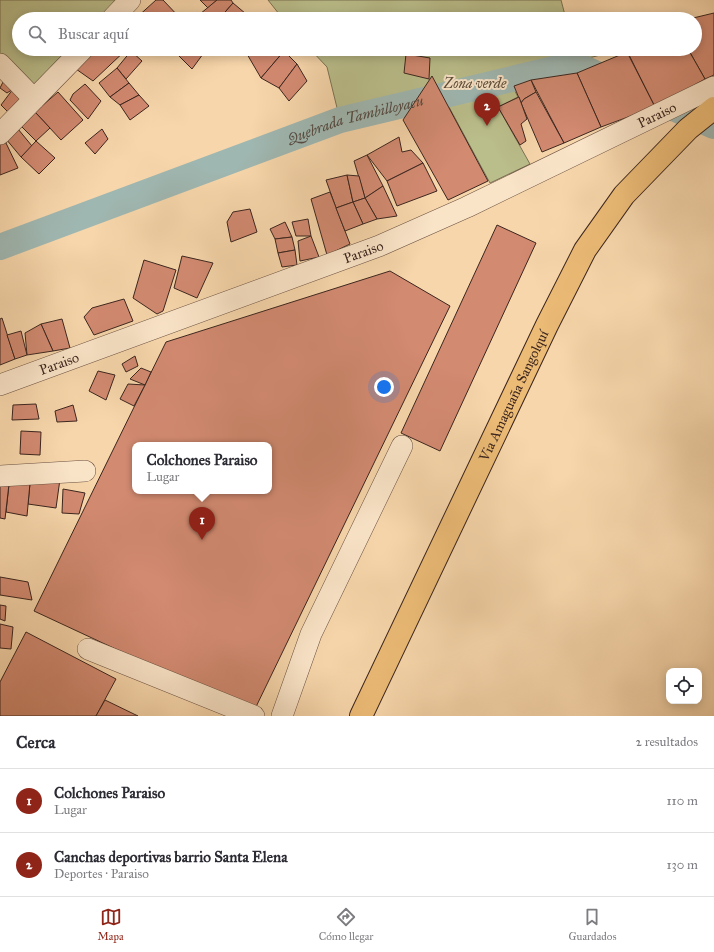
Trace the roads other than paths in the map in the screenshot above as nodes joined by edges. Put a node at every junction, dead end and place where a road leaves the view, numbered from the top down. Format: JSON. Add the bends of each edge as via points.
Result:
{"nodes":[{"id":1,"x":130,"y":0,"type":"edge"},
{"id":2,"x":119,"y":12,"type":"edge"},
{"id":3,"x":76,"y":56,"type":"edge"},
{"id":4,"x":0,"y":64,"type":"edge"},
{"id":5,"x":714,"y":87,"type":"edge"},
{"id":6,"x":34,"y":98,"type":"junction"},
{"id":7,"x":714,"y":108,"type":"edge"},
{"id":8,"x":0,"y":134,"type":"edge"},
{"id":9,"x":0,"y":385,"type":"edge"},
{"id":10,"x":402,"y":446,"type":"dead end"},
{"id":11,"x":85,"y":471,"type":"dead end"},
{"id":12,"x":0,"y":476,"type":"edge"},
{"id":13,"x":88,"y":649,"type":"dead end"},
{"id":14,"x":254,"y":716,"type":"edge"},
{"id":15,"x":282,"y":716,"type":"edge"},
{"id":16,"x":362,"y":716,"type":"edge"}],
"edges":[{"from":1,"to":2,"type":"street"},
{"from":3,"to":6,"type":"street"},
{"from":4,"to":6,"type":"street"},
{"from":5,"to":9,"type":"street","name":"Paraiso","via":[[467,207],[379,246]]},
{"from":6,"to":8,"type":"street"},
{"from":7,"to":16,"type":"highway","name":"Via Amaguaña Sangolquí","via":[[688,129],[624,195],[585,250]]},
{"from":10,"to":15,"type":"street","via":[[311,634]]},
{"from":11,"to":12,"type":"street"},
{"from":13,"to":14,"type":"street"}]}
